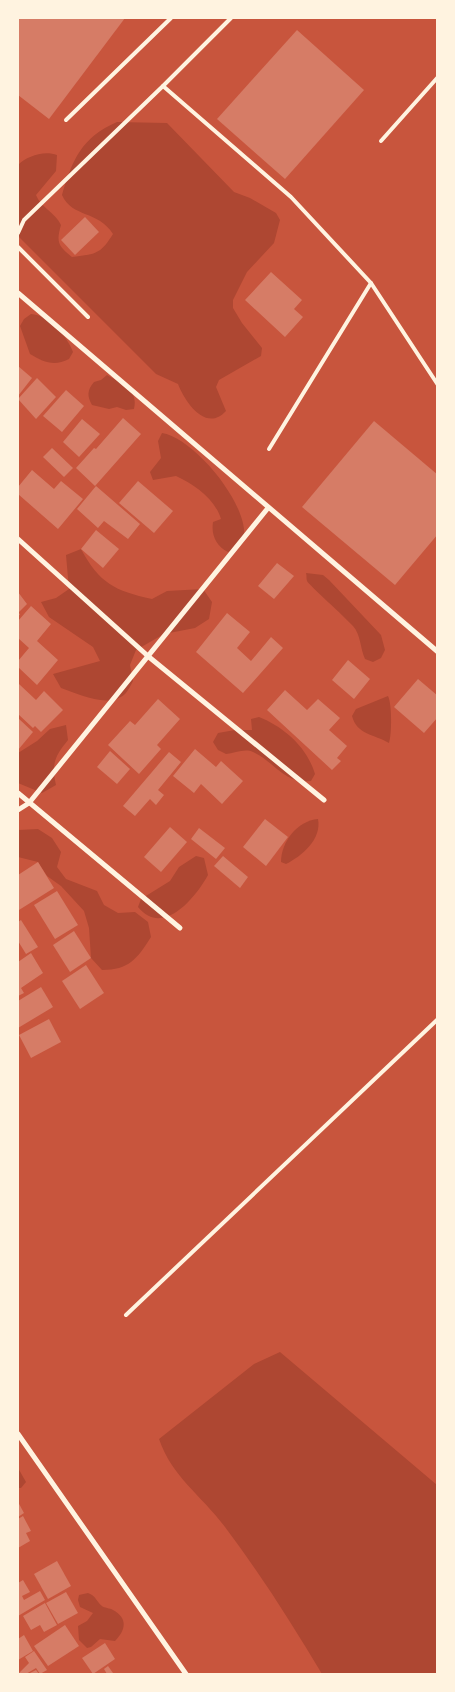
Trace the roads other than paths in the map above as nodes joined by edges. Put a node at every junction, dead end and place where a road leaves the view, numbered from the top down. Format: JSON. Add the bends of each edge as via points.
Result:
{"nodes":[{"id":1,"x":170,"y":18,"type":"edge"},
{"id":2,"x":231,"y":18,"type":"edge"},
{"id":3,"x":438,"y":77,"type":"edge"},
{"id":4,"x":163,"y":86,"type":"junction"},
{"id":5,"x":66,"y":120,"type":"dead end"},
{"id":6,"x":381,"y":141,"type":"dead end"},
{"id":7,"x":18,"y":233,"type":"edge"},
{"id":8,"x":18,"y":247,"type":"edge"},
{"id":9,"x":371,"y":283,"type":"junction"},
{"id":10,"x":18,"y":293,"type":"edge"},
{"id":11,"x":88,"y":317,"type":"dead end"},
{"id":12,"x":438,"y":385,"type":"edge"},
{"id":13,"x":270,"y":449,"type":"dead end"},
{"id":14,"x":268,"y":508,"type":"junction"},
{"id":15,"x":18,"y":540,"type":"edge"},
{"id":16,"x":438,"y":652,"type":"edge"},
{"id":17,"x":149,"y":657,"type":"junction"},
{"id":18,"x":18,"y":793,"type":"edge"},
{"id":19,"x":324,"y":800,"type":"dead end"},
{"id":20,"x":29,"y":803,"type":"junction"},
{"id":21,"x":18,"y":810,"type":"edge"},
{"id":22,"x":180,"y":928,"type":"dead end"},
{"id":23,"x":438,"y":1019,"type":"edge"},
{"id":24,"x":126,"y":1315,"type":"dead end"},
{"id":25,"x":18,"y":1434,"type":"edge"},
{"id":26,"x":186,"y":1674,"type":"edge"}],
"edges":[{"from":1,"to":5,"type":"lane"},
{"from":2,"to":4,"type":"lane"},
{"from":3,"to":6,"type":"lane"},
{"from":4,"to":7,"type":"lane","via":[[24,220]]},
{"from":4,"to":9,"type":"lane","via":[[291,197]]},
{"from":8,"to":11,"type":"lane"},
{"from":9,"to":12,"type":"lane"},
{"from":9,"to":13,"type":"lane"},
{"from":10,"to":14,"type":"street"},
{"from":14,"to":16,"type":"street"},
{"from":14,"to":17,"type":"street"},
{"from":15,"to":17,"type":"street"},
{"from":17,"to":19,"type":"street"},
{"from":17,"to":20,"type":"street"},
{"from":18,"to":20,"type":"street"},
{"from":20,"to":21,"type":"street"},
{"from":20,"to":22,"type":"street"},
{"from":23,"to":24,"type":"lane"},
{"from":25,"to":26,"type":"street"}]}
